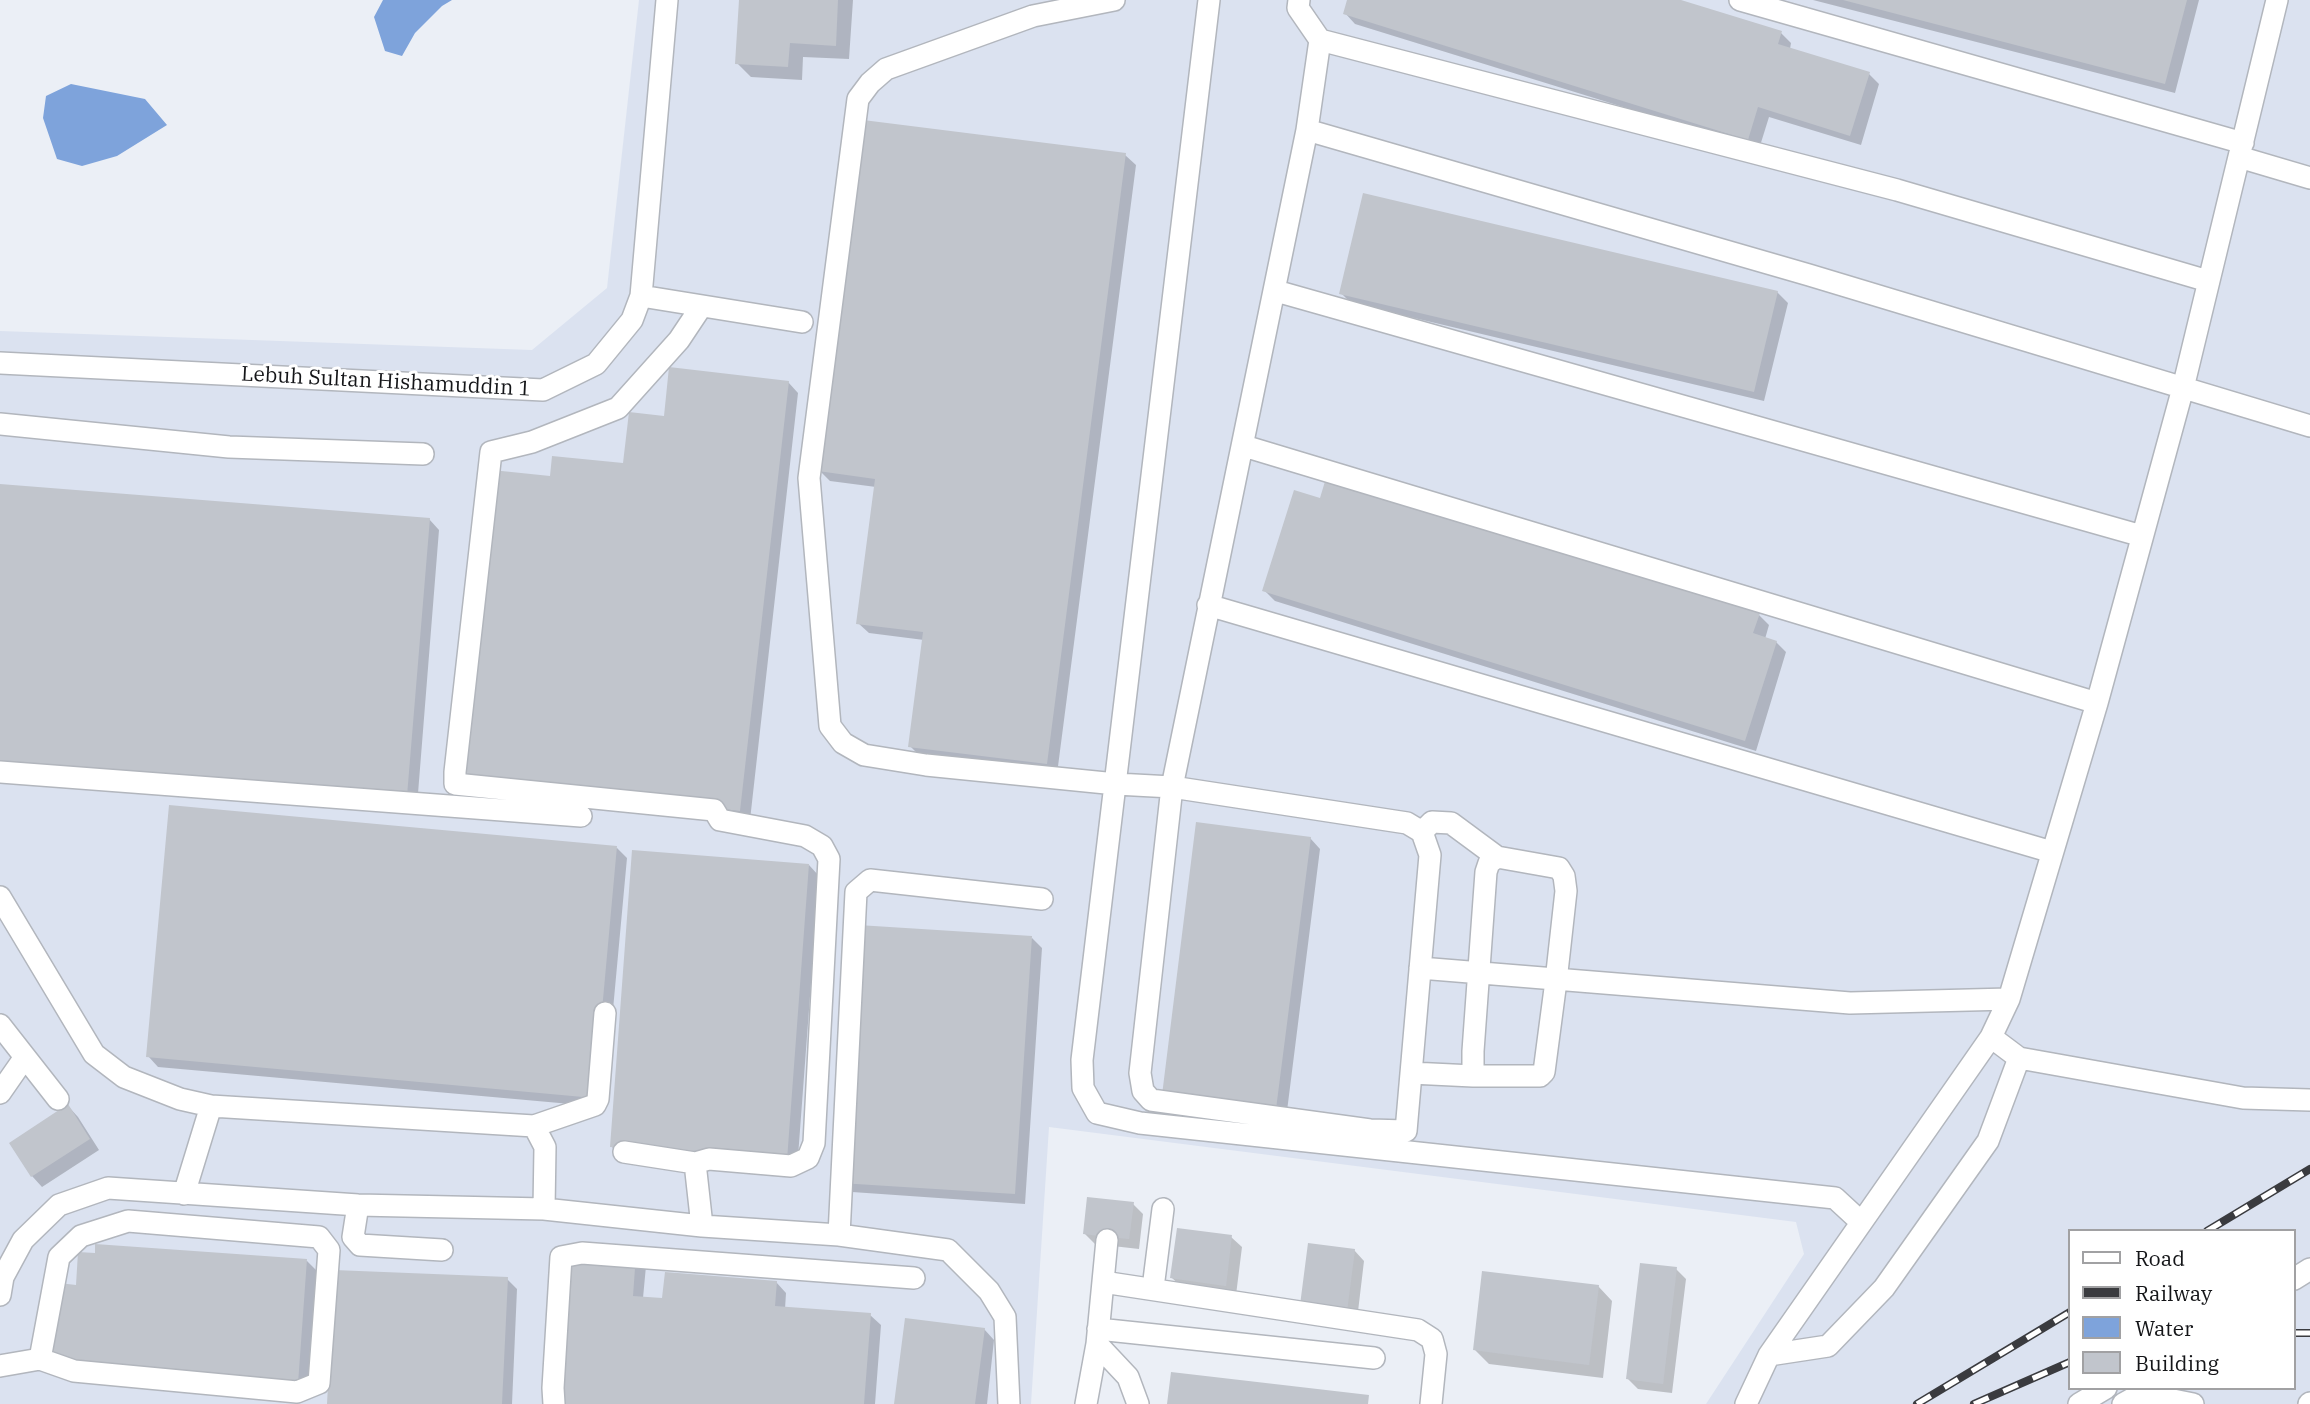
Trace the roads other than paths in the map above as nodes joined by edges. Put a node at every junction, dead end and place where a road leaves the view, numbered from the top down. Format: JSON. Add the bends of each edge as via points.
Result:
{"nodes":[{"id":1,"x":667,"y":0,"type":"edge"},
{"id":2,"x":1114,"y":0,"type":"edge"},
{"id":3,"x":1209,"y":0,"type":"edge"},
{"id":4,"x":1298,"y":0,"type":"edge"},
{"id":5,"x":1740,"y":0,"type":"edge"},
{"id":6,"x":2277,"y":0,"type":"edge"},
{"id":7,"x":1320,"y":40,"type":"junction"},
{"id":8,"x":1307,"y":130,"type":"junction"},
{"id":9,"x":2241,"y":150,"type":"junction"},
{"id":10,"x":2310,"y":178,"type":"edge"},
{"id":11,"x":2208,"y":281,"type":"junction"},
{"id":12,"x":1276,"y":291,"type":"junction"},
{"id":13,"x":641,"y":296,"type":"junction"},
{"id":14,"x":701,"y":307,"type":"junction"},
{"id":15,"x":802,"y":322,"type":"dead end"},
{"id":16,"x":0,"y":363,"type":"edge"},
{"id":17,"x":2183,"y":388,"type":"junction"},
{"id":18,"x":0,"y":424,"type":"edge"},
{"id":19,"x":2310,"y":426,"type":"edge"},
{"id":20,"x":1244,"y":446,"type":"junction"},
{"id":21,"x":424,"y":454,"type":"dead end"},
{"id":22,"x":2142,"y":536,"type":"junction"},
{"id":23,"x":1208,"y":605,"type":"junction"},
{"id":24,"x":2098,"y":703,"type":"junction"},
{"id":25,"x":0,"y":772,"type":"edge"},
{"id":26,"x":1116,"y":784,"type":"junction"},
{"id":27,"x":1172,"y":787,"type":"junction"},
{"id":28,"x":581,"y":816,"type":"dead end"},
{"id":29,"x":1422,"y":832,"type":"junction"},
{"id":30,"x":2052,"y":852,"type":"junction"},
{"id":31,"x":1497,"y":857,"type":"junction"},
{"id":32,"x":0,"y":897,"type":"edge"},
{"id":33,"x":1042,"y":899,"type":"dead end"},
{"id":34,"x":1420,"y":968,"type":"junction"},
{"id":35,"x":1479,"y":974,"type":"junction"},
{"id":36,"x":1556,"y":981,"type":"junction"},
{"id":37,"x":2009,"y":999,"type":"junction"},
{"id":38,"x":605,"y":1013,"type":"dead end"},
{"id":39,"x":0,"y":1025,"type":"edge"},
{"id":40,"x":1991,"y":1037,"type":"junction"},
{"id":41,"x":25,"y":1057,"type":"junction"},
{"id":42,"x":2019,"y":1058,"type":"junction"},
{"id":43,"x":1411,"y":1073,"type":"junction"},
{"id":44,"x":1473,"y":1076,"type":"junction"},
{"id":45,"x":0,"y":1093,"type":"edge"},
{"id":46,"x":58,"y":1099,"type":"dead end"},
{"id":47,"x":2310,"y":1100,"type":"edge"},
{"id":48,"x":211,"y":1105,"type":"junction"},
{"id":49,"x":534,"y":1126,"type":"junction"},
{"id":50,"x":624,"y":1152,"type":"dead end"},
{"id":51,"x":695,"y":1163,"type":"junction"},
{"id":52,"x":184,"y":1194,"type":"junction"},
{"id":53,"x":358,"y":1205,"type":"junction"},
{"id":54,"x":544,"y":1209,"type":"junction"},
{"id":55,"x":1163,"y":1209,"type":"dead end"},
{"id":56,"x":1861,"y":1222,"type":"junction"},
{"id":57,"x":702,"y":1226,"type":"junction"},
{"id":58,"x":839,"y":1235,"type":"junction"},
{"id":59,"x":1107,"y":1240,"type":"dead end"},
{"id":60,"x":442,"y":1250,"type":"dead end"},
{"id":61,"x":914,"y":1278,"type":"dead end"},
{"id":62,"x":1103,"y":1282,"type":"junction"},
{"id":63,"x":1153,"y":1288,"type":"junction"},
{"id":64,"x":0,"y":1295,"type":"edge"},
{"id":65,"x":1097,"y":1337,"type":"junction"},
{"id":66,"x":1769,"y":1356,"type":"junction"},
{"id":67,"x":1374,"y":1358,"type":"dead end"},
{"id":68,"x":40,"y":1359,"type":"junction"},
{"id":69,"x":0,"y":1366,"type":"edge"},
{"id":70,"x":2103,"y":1390,"type":"edge"},
{"id":71,"x":554,"y":1404,"type":"edge"},
{"id":72,"x":1009,"y":1404,"type":"edge"},
{"id":73,"x":1086,"y":1404,"type":"edge"},
{"id":74,"x":1138,"y":1404,"type":"edge"},
{"id":75,"x":1431,"y":1404,"type":"edge"},
{"id":76,"x":1745,"y":1404,"type":"edge"},
{"id":77,"x":2079,"y":1404,"type":"edge"},
{"id":78,"x":2123,"y":1404,"type":"edge"},
{"id":79,"x":2193,"y":1404,"type":"edge"}],
"edges":[{"from":1,"to":13,"type":"street","name":"Lebuh Sultan Hishamuddin 1"},
{"from":2,"to":26,"type":"street","via":[[1033,16],[886,69],[858,99],[809,478],[830,726],[843,743],[864,754],[926,765]]},
{"from":3,"to":26,"type":"street"},
{"from":4,"to":7,"type":"street","via":[[1298,8]]},
{"from":5,"to":9,"type":"street"},
{"from":6,"to":9,"type":"street"},
{"from":7,"to":8,"type":"street"},
{"from":7,"to":11,"type":"street","via":[[1897,190]]},
{"from":8,"to":12,"type":"street"},
{"from":8,"to":17,"type":"street"},
{"from":9,"to":10,"type":"street"},
{"from":9,"to":11,"type":"street"},
{"from":11,"to":17,"type":"street"},
{"from":12,"to":20,"type":"street"},
{"from":12,"to":22,"type":"street"},
{"from":13,"to":14,"type":"street"},
{"from":13,"to":16,"type":"street","name":"Lebuh Sultan Hishamuddin 1","via":[[632,320],[596,364],[543,390]]},
{"from":14,"to":15,"type":"street"},
{"from":14,"to":51,"type":"street","via":[[618,408],[532,442],[491,452],[455,772],[456,784],[714,810],[720,820],[805,836],[822,846],[829,859],[814,1143],[808,1158],[791,1166],[709,1159]]},
{"from":17,"to":19,"type":"street"},
{"from":17,"to":22,"type":"street"},
{"from":18,"to":21,"type":"street","via":[[229,447]]},
{"from":20,"to":23,"type":"street"},
{"from":20,"to":24,"type":"street"},
{"from":22,"to":24,"type":"street"},
{"from":23,"to":27,"type":"street"},
{"from":23,"to":30,"type":"street"},
{"from":24,"to":30,"type":"street"},
{"from":25,"to":28,"type":"street"},
{"from":26,"to":27,"type":"street"},
{"from":26,"to":56,"type":"street","via":[[1082,1060],[1083,1088],[1097,1113],[1140,1123],[1835,1198]]},
{"from":27,"to":29,"type":"street","via":[[1408,823]]},
{"from":27,"to":43,"type":"street","via":[[1140,1073],[1143,1091],[1151,1100],[1406,1131]]},
{"from":29,"to":31,"type":"street","via":[[1432,822],[1451,823]]},
{"from":29,"to":34,"type":"street","via":[[1430,855]]},
{"from":30,"to":37,"type":"street"},
{"from":31,"to":35,"type":"street","via":[[1486,872]]},
{"from":31,"to":36,"type":"street","via":[[1559,868],[1564,876]]},
{"from":32,"to":48,"type":"street","via":[[94,1054],[124,1077],[180,1099]]},
{"from":33,"to":58,"type":"street","via":[[870,880],[856,892]]},
{"from":34,"to":35,"type":"street"},
{"from":34,"to":43,"type":"street"},
{"from":35,"to":36,"type":"street"},
{"from":35,"to":44,"type":"street"},
{"from":36,"to":37,"type":"street","via":[[1850,1003]]},
{"from":36,"to":44,"type":"street","via":[[1544,1072],[1534,1077]]},
{"from":37,"to":40,"type":"street"},
{"from":38,"to":49,"type":"street","via":[[596,1105]]},
{"from":39,"to":41,"type":"street"},
{"from":40,"to":42,"type":"street"},
{"from":40,"to":56,"type":"street"},
{"from":41,"to":45,"type":"street"},
{"from":41,"to":46,"type":"street"},
{"from":42,"to":47,"type":"street","via":[[2243,1098]]},
{"from":42,"to":66,"type":"street","via":[[1988,1141],[1884,1289],[1828,1346]]},
{"from":43,"to":44,"type":"street"},
{"from":48,"to":49,"type":"street"},
{"from":48,"to":52,"type":"street"},
{"from":49,"to":54,"type":"street","via":[[545,1147]]},
{"from":50,"to":51,"type":"street"},
{"from":51,"to":57,"type":"street"},
{"from":52,"to":53,"type":"street"},
{"from":52,"to":64,"type":"street","via":[[108,1188],[59,1205],[23,1240],[3,1277]]},
{"from":53,"to":54,"type":"street"},
{"from":53,"to":60,"type":"street","via":[[353,1237],[360,1245]]},
{"from":54,"to":57,"type":"street"},
{"from":55,"to":63,"type":"street"},
{"from":56,"to":66,"type":"street"},
{"from":57,"to":58,"type":"street"},
{"from":58,"to":72,"type":"street","via":[[948,1250],[989,1291],[1005,1317]]},
{"from":59,"to":62,"type":"street"},
{"from":61,"to":71,"type":"street","via":[[582,1253],[561,1258]]},
{"from":62,"to":63,"type":"street"},
{"from":62,"to":65,"type":"street"},
{"from":63,"to":75,"type":"street","via":[[1418,1330],[1432,1339],[1436,1354]]},
{"from":65,"to":67,"type":"street"},
{"from":65,"to":73,"type":"street"},
{"from":65,"to":74,"type":"street","via":[[1128,1377]]},
{"from":66,"to":76,"type":"street"},
{"from":68,"to":68,"type":"street","via":[[74,1371],[297,1392],[319,1383],[329,1250],[319,1237],[128,1221],[81,1236],[59,1257]]},
{"from":68,"to":69,"type":"street"},
{"from":70,"to":77,"type":"street"},
{"from":78,"to":79,"type":"street","via":[[2148,1395]]}]}
